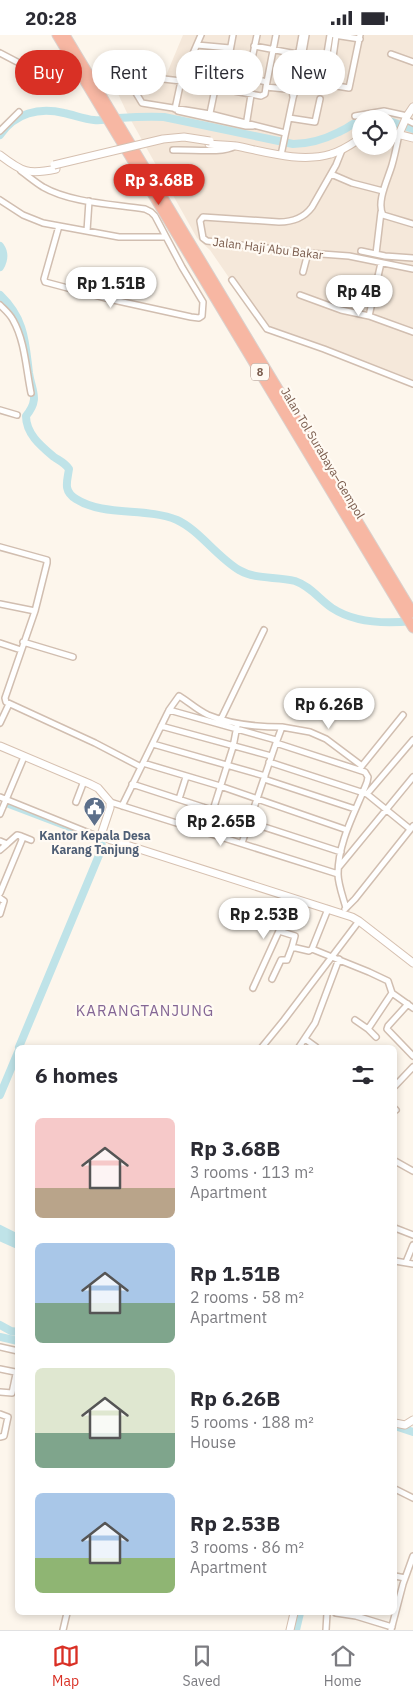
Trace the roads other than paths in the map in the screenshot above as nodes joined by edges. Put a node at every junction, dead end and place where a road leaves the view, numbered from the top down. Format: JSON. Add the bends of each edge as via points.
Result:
{"nodes":[{"id":1,"x":57,"y":35,"type":"edge"},
{"id":2,"x":65,"y":35,"type":"edge"},
{"id":3,"x":201,"y":35,"type":"edge"},
{"id":4,"x":233,"y":35,"type":"edge"},
{"id":5,"x":257,"y":35,"type":"edge"},
{"id":6,"x":276,"y":35,"type":"edge"},
{"id":7,"x":304,"y":35,"type":"edge"},
{"id":8,"x":333,"y":35,"type":"edge"},
{"id":9,"x":360,"y":37,"type":"edge"},
{"id":10,"x":197,"y":45,"type":"junction"},
{"id":11,"x":254,"y":46,"type":"junction"},
{"id":12,"x":230,"y":48,"type":"joint"},
{"id":13,"x":273,"y":49,"type":"junction"},
{"id":14,"x":195,"y":50,"type":"edge"},
{"id":15,"x":253,"y":50,"type":"edge"},
{"id":16,"x":278,"y":50,"type":"edge"},
{"id":17,"x":302,"y":50,"type":"edge"},
{"id":18,"x":331,"y":50,"type":"edge"},
{"id":19,"x":0,"y":53,"type":"edge"},
{"id":20,"x":391,"y":54,"type":"dead end"},
{"id":21,"x":15,"y":61,"type":"edge"},
{"id":22,"x":413,"y":62,"type":"edge"},
{"id":23,"x":176,"y":80,"type":"edge"},
{"id":24,"x":263,"y":84,"type":"edge"},
{"id":25,"x":267,"y":85,"type":"junction"},
{"id":26,"x":273,"y":86,"type":"edge"},
{"id":27,"x":345,"y":89,"type":"edge"},
{"id":28,"x":178,"y":95,"type":"edge"},
{"id":29,"x":214,"y":95,"type":"edge"},
{"id":30,"x":252,"y":95,"type":"joint"},
{"id":31,"x":263,"y":95,"type":"edge"},
{"id":32,"x":263,"y":95,"type":"edge"},
{"id":33,"x":293,"y":95,"type":"edge"},
{"id":34,"x":320,"y":99,"type":"dead end"},
{"id":35,"x":413,"y":107,"type":"edge"},
{"id":36,"x":175,"y":109,"type":"junction"},
{"id":37,"x":19,"y":112,"type":"dead end"},
{"id":38,"x":110,"y":115,"type":"junction"},
{"id":39,"x":210,"y":116,"type":"junction"},
{"id":40,"x":397,"y":116,"type":"edge"},
{"id":41,"x":289,"y":118,"type":"junction"},
{"id":42,"x":405,"y":119,"type":"junction"},
{"id":43,"x":413,"y":123,"type":"edge"},
{"id":44,"x":246,"y":124,"type":"junction"},
{"id":45,"x":0,"y":131,"type":"edge"},
{"id":46,"x":399,"y":132,"type":"junction"},
{"id":47,"x":285,"y":133,"type":"junction"},
{"id":48,"x":413,"y":138,"type":"edge"},
{"id":49,"x":352,"y":143,"type":"edge"},
{"id":50,"x":232,"y":146,"type":"junction"},
{"id":51,"x":173,"y":150,"type":"dead end"},
{"id":52,"x":342,"y":150,"type":"junction"},
{"id":53,"x":281,"y":153,"type":"junction"},
{"id":54,"x":0,"y":156,"type":"edge"},
{"id":55,"x":18,"y":169,"type":"junction"},
{"id":56,"x":331,"y":174,"type":"junction"},
{"id":57,"x":383,"y":191,"type":"junction"},
{"id":58,"x":0,"y":200,"type":"edge"},
{"id":59,"x":89,"y":201,"type":"junction"},
{"id":60,"x":381,"y":212,"type":"junction"},
{"id":61,"x":413,"y":224,"type":"edge"},
{"id":62,"x":59,"y":226,"type":"junction"},
{"id":63,"x":87,"y":227,"type":"junction"},
{"id":64,"x":166,"y":237,"type":"junction"},
{"id":65,"x":362,"y":251,"type":"dead end"},
{"id":66,"x":308,"y":253,"type":"junction"},
{"id":67,"x":376,"y":254,"type":"junction"},
{"id":68,"x":413,"y":258,"type":"edge"},
{"id":69,"x":380,"y":263,"type":"junction"},
{"id":70,"x":413,"y":269,"type":"edge"},
{"id":71,"x":303,"y":272,"type":"dead end"},
{"id":72,"x":232,"y":280,"type":"dead end"},
{"id":73,"x":300,"y":295,"type":"dead end"},
{"id":74,"x":0,"y":305,"type":"edge"},
{"id":75,"x":369,"y":316,"type":"junction"},
{"id":76,"x":413,"y":332,"type":"edge"},
{"id":77,"x":413,"y":384,"type":"edge"},
{"id":78,"x":31,"y":393,"type":"dead end"},
{"id":79,"x":0,"y":410,"type":"edge"},
{"id":80,"x":17,"y":415,"type":"dead end"},
{"id":81,"x":0,"y":547,"type":"edge"},
{"id":82,"x":0,"y":604,"type":"edge"},
{"id":83,"x":34,"y":611,"type":"junction"},
{"id":84,"x":409,"y":612,"type":"edge"},
{"id":85,"x":413,"y":627,"type":"edge"},
{"id":86,"x":264,"y":630,"type":"dead end"},
{"id":87,"x":23,"y":642,"type":"junction"},
{"id":88,"x":0,"y":643,"type":"edge"},
{"id":89,"x":21,"y":650,"type":"junction"},
{"id":90,"x":73,"y":657,"type":"dead end"},
{"id":91,"x":2,"y":698,"type":"edge"},
{"id":92,"x":9,"y":703,"type":"junction"},
{"id":93,"x":169,"y":710,"type":"junction"},
{"id":94,"x":403,"y":715,"type":"dead end"},
{"id":95,"x":221,"y":719,"type":"junction"},
{"id":96,"x":0,"y":723,"type":"edge"},
{"id":97,"x":161,"y":726,"type":"junction"},
{"id":98,"x":237,"y":726,"type":"junction"},
{"id":99,"x":282,"y":727,"type":"junction"},
{"id":100,"x":413,"y":740,"type":"edge"},
{"id":101,"x":276,"y":742,"type":"junction"},
{"id":102,"x":153,"y":744,"type":"junction"},
{"id":103,"x":0,"y":746,"type":"edge"},
{"id":104,"x":233,"y":747,"type":"junction"},
{"id":105,"x":24,"y":757,"type":"junction"},
{"id":106,"x":270,"y":759,"type":"junction"},
{"id":107,"x":142,"y":765,"type":"junction"},
{"id":108,"x":227,"y":766,"type":"junction"},
{"id":109,"x":360,"y":768,"type":"junction"},
{"id":110,"x":186,"y":777,"type":"junction"},
{"id":111,"x":413,"y":777,"type":"edge"},
{"id":112,"x":264,"y":778,"type":"junction"},
{"id":113,"x":84,"y":781,"type":"junction"},
{"id":114,"x":132,"y":784,"type":"junction"},
{"id":115,"x":220,"y":786,"type":"junction"},
{"id":116,"x":365,"y":793,"type":"junction"},
{"id":117,"x":0,"y":797,"type":"edge"},
{"id":118,"x":179,"y":799,"type":"junction"},
{"id":119,"x":6,"y":800,"type":"junction"},
{"id":120,"x":257,"y":800,"type":"junction"},
{"id":121,"x":76,"y":802,"type":"dead end"},
{"id":122,"x":110,"y":802,"type":"junction"},
{"id":123,"x":122,"y":806,"type":"junction"},
{"id":124,"x":203,"y":807,"type":"junction"},
{"id":125,"x":356,"y":809,"type":"junction"},
{"id":126,"x":213,"y":810,"type":"junction"},
{"id":127,"x":386,"y":810,"type":"junction"},
{"id":128,"x":0,"y":814,"type":"edge"},
{"id":129,"x":250,"y":821,"type":"junction"},
{"id":130,"x":412,"y":827,"type":"edge"},
{"id":131,"x":196,"y":829,"type":"junction"},
{"id":132,"x":347,"y":830,"type":"junction"},
{"id":133,"x":101,"y":835,"type":"junction"},
{"id":134,"x":21,"y":836,"type":"junction"},
{"id":135,"x":31,"y":840,"type":"dead end"},
{"id":136,"x":0,"y":841,"type":"edge"},
{"id":137,"x":242,"y":843,"type":"junction"},
{"id":138,"x":7,"y":844,"type":"junction"},
{"id":139,"x":0,"y":850,"type":"edge"},
{"id":140,"x":341,"y":852,"type":"junction"},
{"id":141,"x":339,"y":867,"type":"junction"},
{"id":142,"x":338,"y":874,"type":"junction"},
{"id":143,"x":0,"y":893,"type":"edge"},
{"id":144,"x":0,"y":898,"type":"edge"},
{"id":145,"x":290,"y":898,"type":"junction"},
{"id":146,"x":328,"y":909,"type":"junction"},
{"id":147,"x":343,"y":910,"type":"junction"},
{"id":148,"x":0,"y":914,"type":"edge"},
{"id":149,"x":359,"y":921,"type":"junction"},
{"id":150,"x":279,"y":931,"type":"junction"},
{"id":151,"x":292,"y":947,"type":"junction"},
{"id":152,"x":312,"y":949,"type":"junction"},
{"id":153,"x":332,"y":957,"type":"junction"},
{"id":154,"x":339,"y":959,"type":"junction"},
{"id":155,"x":413,"y":963,"type":"edge"},
{"id":156,"x":272,"y":979,"type":"dead end"},
{"id":157,"x":253,"y":988,"type":"dead end"},
{"id":158,"x":392,"y":993,"type":"junction"},
{"id":159,"x":408,"y":1004,"type":"junction"},
{"id":160,"x":413,"y":1008,"type":"edge"},
{"id":161,"x":354,"y":1021,"type":"dead end"},
{"id":162,"x":368,"y":1029,"type":"junction"},
{"id":163,"x":376,"y":1037,"type":"dead end"},
{"id":164,"x":305,"y":1039,"type":"junction"},
{"id":165,"x":265,"y":1045,"type":"edge"},
{"id":166,"x":300,"y":1045,"type":"edge"},
{"id":167,"x":313,"y":1045,"type":"edge"},
{"id":168,"x":413,"y":1056,"type":"edge"},
{"id":169,"x":413,"y":1067,"type":"edge"},
{"id":170,"x":397,"y":1077,"type":"edge"},
{"id":171,"x":400,"y":1080,"type":"junction"},
{"id":172,"x":397,"y":1084,"type":"edge"},
{"id":173,"x":397,"y":1162,"type":"edge"},
{"id":174,"x":413,"y":1171,"type":"edge"},
{"id":175,"x":397,"y":1229,"type":"edge"},
{"id":176,"x":413,"y":1235,"type":"edge"},
{"id":177,"x":413,"y":1245,"type":"edge"},
{"id":178,"x":397,"y":1261,"type":"edge"},
{"id":179,"x":406,"y":1262,"type":"junction"},
{"id":180,"x":413,"y":1264,"type":"edge"},
{"id":181,"x":0,"y":1347,"type":"edge"},
{"id":182,"x":15,"y":1350,"type":"edge"},
{"id":183,"x":0,"y":1369,"type":"edge"},
{"id":184,"x":15,"y":1373,"type":"edge"},
{"id":185,"x":15,"y":1378,"type":"edge"},
{"id":186,"x":0,"y":1392,"type":"edge"},
{"id":187,"x":0,"y":1414,"type":"edge"},
{"id":188,"x":413,"y":1420,"type":"edge"},
{"id":189,"x":397,"y":1423,"type":"edge"},
{"id":190,"x":0,"y":1437,"type":"edge"},
{"id":191,"x":397,"y":1490,"type":"edge"},
{"id":192,"x":413,"y":1497,"type":"edge"},
{"id":193,"x":413,"y":1556,"type":"edge"},
{"id":194,"x":397,"y":1576,"type":"edge"},
{"id":195,"x":405,"y":1578,"type":"junction"},
{"id":196,"x":397,"y":1609,"type":"edge"},
{"id":197,"x":67,"y":1615,"type":"edge"},
{"id":198,"x":294,"y":1615,"type":"edge"},
{"id":199,"x":327,"y":1615,"type":"edge"},
{"id":200,"x":349,"y":1615,"type":"edge"},
{"id":201,"x":395,"y":1615,"type":"edge"},
{"id":202,"x":392,"y":1628,"type":"edge"},
{"id":203,"x":63,"y":1630,"type":"edge"},
{"id":204,"x":290,"y":1630,"type":"edge"},
{"id":205,"x":326,"y":1630,"type":"edge"}],
"edges":[{"from":1,"to":38,"type":"highway","name":"Jalan Tol Surabaya–Gempol","number":"8"},
{"from":2,"to":38,"type":"highway","name":"Jalan Tol Surabaya–Gempol","number":"8"},
{"from":3,"to":10,"type":"street"},
{"from":4,"to":12,"type":"street"},
{"from":5,"to":11,"type":"street"},
{"from":6,"to":13,"type":"street"},
{"from":7,"to":17,"type":"street"},
{"from":8,"to":9,"type":"street"},
{"from":8,"to":18,"type":"street"},
{"from":9,"to":27,"type":"street","via":[[350,87]]},
{"from":10,"to":12,"type":"street"},
{"from":10,"to":14,"type":"street"},
{"from":11,"to":13,"type":"street"},
{"from":11,"to":15,"type":"street"},
{"from":13,"to":16,"type":"street"},
{"from":13,"to":25,"type":"street"},
{"from":19,"to":21,"type":"street"},
{"from":20,"to":22,"type":"street"},
{"from":23,"to":36,"type":"street","via":[[127,77],[142,103]]},
{"from":24,"to":25,"type":"street"},
{"from":25,"to":26,"type":"street"},
{"from":25,"to":32,"type":"street"},
{"from":28,"to":36,"type":"street"},
{"from":29,"to":39,"type":"street"},
{"from":30,"to":31,"type":"street"},
{"from":30,"to":44,"type":"street"},
{"from":33,"to":41,"type":"street"},
{"from":34,"to":41,"type":"street","via":[[315,122]]},
{"from":35,"to":42,"type":"street"},
{"from":36,"to":39,"type":"street"},
{"from":37,"to":45,"type":"street"},
{"from":38,"to":84,"type":"highway","name":"Jalan Tol Surabaya–Gempol","number":"8"},
{"from":39,"to":44,"type":"street"},
{"from":40,"to":42,"type":"street"},
{"from":41,"to":47,"type":"street"},
{"from":42,"to":43,"type":"street"},
{"from":42,"to":46,"type":"street"},
{"from":44,"to":47,"type":"street"},
{"from":46,"to":48,"type":"street"},
{"from":46,"to":57,"type":"street"},
{"from":47,"to":53,"type":"street"},
{"from":49,"to":52,"type":"street"},
{"from":50,"to":51,"type":"street","via":[[224,151]]},
{"from":50,"to":53,"type":"street"},
{"from":50,"to":55,"type":"street","bridge":true,"via":[[209,142],[163,142],[38,172]]},
{"from":52,"to":53,"type":"street","via":[[319,157]]},
{"from":52,"to":56,"type":"street","name":"Jalan Haji Abu Bakar"},
{"from":54,"to":55,"type":"street"},
{"from":55,"to":59,"type":"street","via":[[48,189]]},
{"from":56,"to":57,"type":"street"},
{"from":56,"to":66,"type":"street","name":"Jalan Haji Abu Bakar","via":[[308,212],[297,219],[280,222],[200,219],[203,238],[207,241]]},
{"from":57,"to":60,"type":"street"},
{"from":58,"to":62,"type":"street","via":[[24,216]]},
{"from":59,"to":63,"type":"street"},
{"from":59,"to":64,"type":"street","via":[[149,211]]},
{"from":60,"to":61,"type":"street"},
{"from":60,"to":67,"type":"street"},
{"from":62,"to":63,"type":"street"},
{"from":62,"to":64,"type":"street","via":[[45,282],[200,317],[203,302]]},
{"from":63,"to":64,"type":"street","via":[[119,237]]},
{"from":65,"to":67,"type":"street"},
{"from":66,"to":69,"type":"street","name":"Jalan Haji Abu Bakar","via":[[349,256]]},
{"from":66,"to":71,"type":"street"},
{"from":67,"to":68,"type":"street"},
{"from":69,"to":70,"type":"street","name":"Jalan Haji Abu Bakar"},
{"from":69,"to":75,"type":"street"},
{"from":72,"to":77,"type":"street","via":[[267,329]]},
{"from":73,"to":75,"type":"street"},
{"from":74,"to":78,"type":"street","via":[[16,327]]},
{"from":75,"to":76,"type":"street"},
{"from":79,"to":80,"type":"street"},
{"from":81,"to":83,"type":"street","via":[[47,560]]},
{"from":82,"to":83,"type":"street"},
{"from":83,"to":87,"type":"street"},
{"from":84,"to":85,"type":"highway","name":"Jalan Tol Surabaya–Gempol","number":"8"},
{"from":86,"to":95,"type":"street"},
{"from":87,"to":89,"type":"street"},
{"from":87,"to":90,"type":"street"},
{"from":88,"to":89,"type":"street"},
{"from":89,"to":91,"type":"street"},
{"from":91,"to":92,"type":"street"},
{"from":92,"to":96,"type":"street"},
{"from":92,"to":107,"type":"street"},
{"from":93,"to":95,"type":"street","via":[[179,696],[208,715]]},
{"from":93,"to":97,"type":"street"},
{"from":93,"to":98,"type":"street"},
{"from":94,"to":109,"type":"street"},
{"from":95,"to":98,"type":"street"},
{"from":97,"to":102,"type":"street"},
{"from":97,"to":104,"type":"street"},
{"from":98,"to":99,"type":"street"},
{"from":98,"to":101,"type":"street"},
{"from":98,"to":104,"type":"street"},
{"from":99,"to":101,"type":"street"},
{"from":99,"to":109,"type":"street","via":[[310,732],[326,739]]},
{"from":100,"to":116,"type":"street"},
{"from":101,"to":106,"type":"street"},
{"from":101,"to":109,"type":"street"},
{"from":102,"to":107,"type":"street"},
{"from":102,"to":108,"type":"street"},
{"from":103,"to":105,"type":"street"},
{"from":104,"to":106,"type":"street"},
{"from":104,"to":108,"type":"street"},
{"from":105,"to":113,"type":"street"},
{"from":105,"to":119,"type":"street"},
{"from":106,"to":112,"type":"street"},
{"from":106,"to":116,"type":"street"},
{"from":107,"to":110,"type":"street"},
{"from":107,"to":114,"type":"street"},
{"from":108,"to":112,"type":"street"},
{"from":108,"to":115,"type":"street"},
{"from":109,"to":116,"type":"street","via":[[368,777]]},
{"from":110,"to":115,"type":"street"},
{"from":110,"to":118,"type":"street"},
{"from":111,"to":127,"type":"street"},
{"from":112,"to":120,"type":"street"},
{"from":112,"to":125,"type":"street"},
{"from":113,"to":121,"type":"street"},
{"from":113,"to":122,"type":"street","via":[[98,788]]},
{"from":114,"to":118,"type":"street"},
{"from":114,"to":123,"type":"street"},
{"from":115,"to":120,"type":"street"},
{"from":115,"to":126,"type":"street"},
{"from":116,"to":125,"type":"street"},
{"from":116,"to":127,"type":"street"},
{"from":117,"to":119,"type":"street"},
{"from":118,"to":124,"type":"street"},
{"from":119,"to":128,"type":"street"},
{"from":119,"to":133,"type":"street"},
{"from":120,"to":129,"type":"street"},
{"from":120,"to":132,"type":"street"},
{"from":122,"to":123,"type":"street"},
{"from":122,"to":133,"type":"street"},
{"from":123,"to":131,"type":"street"},
{"from":124,"to":126,"type":"street"},
{"from":124,"to":131,"type":"street"},
{"from":125,"to":132,"type":"street"},
{"from":126,"to":129,"type":"street"},
{"from":127,"to":130,"type":"street"},
{"from":127,"to":141,"type":"street"},
{"from":129,"to":137,"type":"street"},
{"from":129,"to":140,"type":"street"},
{"from":130,"to":147,"type":"street"},
{"from":131,"to":137,"type":"street"},
{"from":132,"to":140,"type":"street"},
{"from":133,"to":145,"type":"street"},
{"from":134,"to":135,"type":"street"},
{"from":134,"to":138,"type":"street","via":[[17,835]]},
{"from":134,"to":143,"type":"street"},
{"from":136,"to":138,"type":"street"},
{"from":137,"to":142,"type":"street"},
{"from":138,"to":139,"type":"street"},
{"from":140,"to":141,"type":"street"},
{"from":141,"to":142,"type":"street"},
{"from":142,"to":147,"type":"street"},
{"from":144,"to":148,"type":"street","via":[[4,901]]},
{"from":145,"to":146,"type":"street"},
{"from":145,"to":150,"type":"street"},
{"from":146,"to":147,"type":"street"},
{"from":146,"to":152,"type":"street"},
{"from":147,"to":149,"type":"street"},
{"from":149,"to":153,"type":"street"},
{"from":149,"to":155,"type":"street"},
{"from":150,"to":151,"type":"street","via":[[295,936]]},
{"from":150,"to":157,"type":"street"},
{"from":151,"to":152,"type":"street"},
{"from":151,"to":156,"type":"street","via":[[287,960],[281,960]]},
{"from":152,"to":153,"type":"street"},
{"from":153,"to":154,"type":"street"},
{"from":153,"to":165,"type":"street"},
{"from":154,"to":158,"type":"street","via":[[388,981]]},
{"from":154,"to":164,"type":"street","via":[[319,1015]]},
{"from":158,"to":159,"type":"street"},
{"from":158,"to":162,"type":"street"},
{"from":159,"to":160,"type":"street"},
{"from":159,"to":168,"type":"street","via":[[387,1029]]},
{"from":161,"to":162,"type":"street"},
{"from":162,"to":163,"type":"street"},
{"from":164,"to":166,"type":"street"},
{"from":164,"to":167,"type":"street"},
{"from":169,"to":171,"type":"street"},
{"from":170,"to":171,"type":"street"},
{"from":171,"to":172,"type":"street"},
{"from":173,"to":174,"type":"street"},
{"from":175,"to":176,"type":"street"},
{"from":177,"to":179,"type":"street"},
{"from":178,"to":179,"type":"street"},
{"from":179,"to":180,"type":"street"},
{"from":181,"to":182,"type":"street"},
{"from":183,"to":184,"type":"street"},
{"from":185,"to":186,"type":"street","via":[[11,1394]]},
{"from":187,"to":190,"type":"street","via":[[8,1417],[4,1436]]},
{"from":188,"to":189,"type":"street","via":[[405,1425]]},
{"from":191,"to":192,"type":"street"},
{"from":193,"to":195,"type":"street"},
{"from":194,"to":195,"type":"street"},
{"from":195,"to":196,"type":"street"},
{"from":197,"to":203,"type":"street"},
{"from":198,"to":204,"type":"street"},
{"from":199,"to":205,"type":"street"},
{"from":200,"to":202,"type":"street"},
{"from":201,"to":202,"type":"street"}]}
